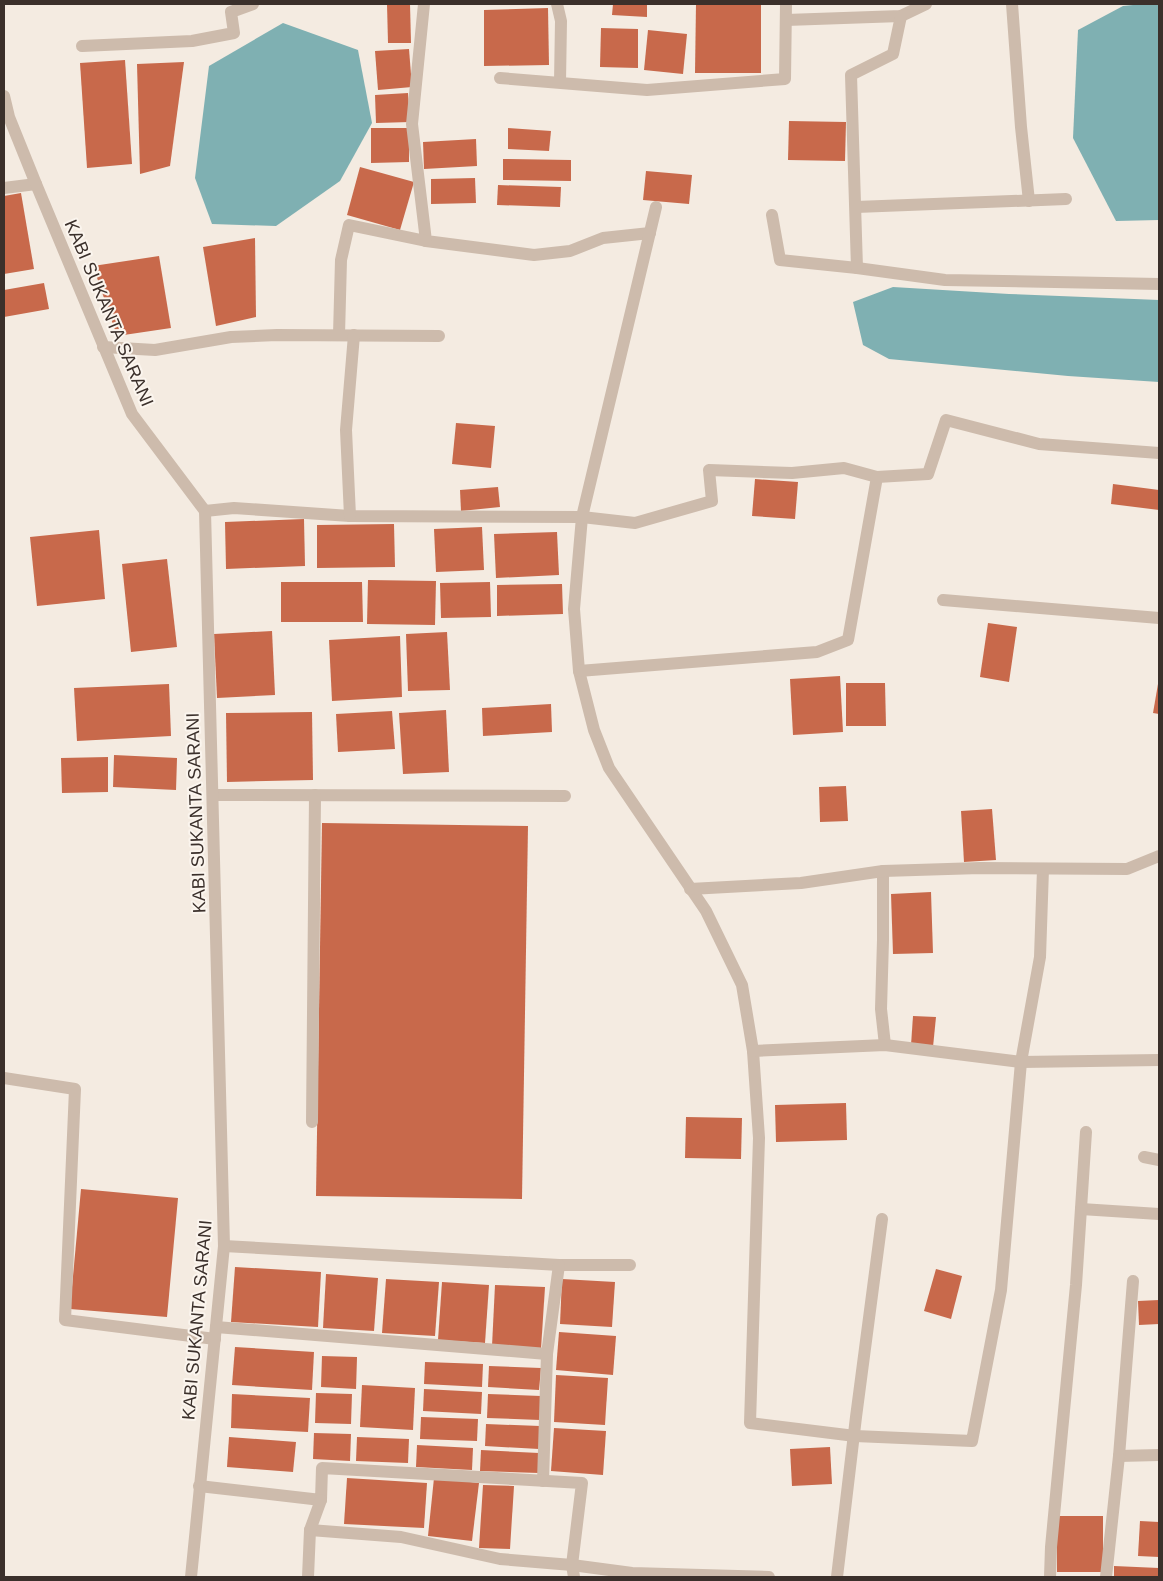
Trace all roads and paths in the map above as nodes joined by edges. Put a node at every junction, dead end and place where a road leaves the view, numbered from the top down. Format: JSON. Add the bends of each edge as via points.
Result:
{"nodes":[{"id":1,"x":253,"y":4,"type":"edge"},
{"id":2,"x":424,"y":4,"type":"edge"},
{"id":3,"x":557,"y":4,"type":"edge"},
{"id":4,"x":786,"y":4,"type":"edge"},
{"id":5,"x":926,"y":4,"type":"edge"},
{"id":6,"x":1012,"y":4,"type":"edge"},
{"id":7,"x":901,"y":16,"type":"junction"},
{"id":8,"x":786,"y":20,"type":"junction"},
{"id":9,"x":82,"y":46,"type":"dead end"},
{"id":10,"x":500,"y":78,"type":"dead end"},
{"id":11,"x":560,"y":82,"type":"junction"},
{"id":12,"x":4,"y":96,"type":"edge"},
{"id":13,"x":36,"y":184,"type":"junction"},
{"id":14,"x":4,"y":188,"type":"edge"},
{"id":15,"x":1066,"y":199,"type":"dead end"},
{"id":16,"x":1029,"y":201,"type":"junction"},
{"id":17,"x":656,"y":207,"type":"dead end"},
{"id":18,"x":856,"y":207,"type":"junction"},
{"id":19,"x":772,"y":215,"type":"dead end"},
{"id":20,"x":650,"y":233,"type":"junction"},
{"id":21,"x":426,"y":241,"type":"junction"},
{"id":22,"x":857,"y":268,"type":"junction"},
{"id":23,"x":1159,"y":284,"type":"edge"},
{"id":24,"x":339,"y":335,"type":"junction"},
{"id":25,"x":354,"y":335,"type":"junction"},
{"id":26,"x":439,"y":336,"type":"dead end"},
{"id":27,"x":103,"y":347,"type":"junction"},
{"id":28,"x":1159,"y":453,"type":"edge"},
{"id":29,"x":877,"y":477,"type":"junction"},
{"id":30,"x":205,"y":511,"type":"junction"},
{"id":31,"x":350,"y":516,"type":"junction"},
{"id":32,"x":582,"y":518,"type":"junction"},
{"id":33,"x":943,"y":600,"type":"dead end"},
{"id":34,"x":1159,"y":618,"type":"edge"},
{"id":35,"x":579,"y":671,"type":"junction"},
{"id":36,"x":213,"y":795,"type":"junction"},
{"id":37,"x":315,"y":796,"type":"junction"},
{"id":38,"x":565,"y":796,"type":"dead end"},
{"id":39,"x":1159,"y":856,"type":"edge"},
{"id":40,"x":1044,"y":869,"type":"junction"},
{"id":41,"x":883,"y":871,"type":"junction"},
{"id":42,"x":690,"y":889,"type":"junction"},
{"id":43,"x":885,"y":1045,"type":"junction"},
{"id":44,"x":753,"y":1051,"type":"junction"},
{"id":45,"x":1159,"y":1060,"type":"edge"},
{"id":46,"x":1021,"y":1062,"type":"junction"},
{"id":47,"x":4,"y":1078,"type":"edge"},
{"id":48,"x":312,"y":1122,"type":"dead end"},
{"id":49,"x":1086,"y":1132,"type":"dead end"},
{"id":50,"x":1144,"y":1157,"type":"dead end"},
{"id":51,"x":1159,"y":1160,"type":"edge"},
{"id":52,"x":1081,"y":1209,"type":"junction"},
{"id":53,"x":1159,"y":1214,"type":"edge"},
{"id":54,"x":882,"y":1219,"type":"dead end"},
{"id":55,"x":224,"y":1246,"type":"junction"},
{"id":56,"x":558,"y":1265,"type":"junction"},
{"id":57,"x":630,"y":1265,"type":"dead end"},
{"id":58,"x":1133,"y":1281,"type":"dead end"},
{"id":59,"x":216,"y":1333,"type":"junction"},
{"id":60,"x":548,"y":1354,"type":"junction"},
{"id":61,"x":855,"y":1436,"type":"junction"},
{"id":62,"x":1159,"y":1455,"type":"edge"},
{"id":63,"x":1119,"y":1456,"type":"junction"},
{"id":64,"x":542,"y":1481,"type":"junction"},
{"id":65,"x":199,"y":1486,"type":"junction"},
{"id":66,"x":321,"y":1500,"type":"junction"},
{"id":67,"x":310,"y":1530,"type":"junction"},
{"id":68,"x":573,"y":1571,"type":"edge"},
{"id":69,"x":631,"y":1575,"type":"edge"},
{"id":70,"x":191,"y":1577,"type":"edge"},
{"id":71,"x":308,"y":1577,"type":"edge"},
{"id":72,"x":769,"y":1577,"type":"edge"},
{"id":73,"x":837,"y":1577,"type":"edge"},
{"id":74,"x":1050,"y":1577,"type":"edge"},
{"id":75,"x":1106,"y":1577,"type":"edge"}],
"edges":[{"from":1,"to":9,"type":"street","via":[[231,12],[234,34],[192,41]]},
{"from":2,"to":21,"type":"street","via":[[412,124]]},
{"from":3,"to":11,"type":"street","via":[[561,21]]},
{"from":4,"to":8,"type":"street"},
{"from":5,"to":7,"type":"street"},
{"from":6,"to":16,"type":"street"},
{"from":7,"to":8,"type":"street"},
{"from":7,"to":18,"type":"street","via":[[893,54],[851,75]]},
{"from":8,"to":11,"type":"street","via":[[785,79],[648,90]]},
{"from":10,"to":11,"type":"street"},
{"from":12,"to":13,"type":"street","name":"KABI SUKANTA SARANI"},
{"from":13,"to":14,"type":"street"},
{"from":13,"to":27,"type":"street","name":"KABI SUKANTA SARANI"},
{"from":15,"to":16,"type":"street"},
{"from":16,"to":18,"type":"street"},
{"from":17,"to":20,"type":"street"},
{"from":18,"to":22,"type":"street"},
{"from":19,"to":22,"type":"street","via":[[780,260]]},
{"from":20,"to":21,"type":"street","via":[[603,238],[570,251],[534,255]]},
{"from":20,"to":32,"type":"street"},
{"from":21,"to":24,"type":"street","via":[[349,225],[341,260]]},
{"from":22,"to":23,"type":"street","via":[[945,280]]},
{"from":24,"to":25,"type":"street"},
{"from":24,"to":27,"type":"street","via":[[231,337],[155,350]]},
{"from":25,"to":26,"type":"street"},
{"from":25,"to":31,"type":"street","via":[[346,430]]},
{"from":27,"to":30,"type":"street","name":"KABI SUKANTA SARANI","via":[[132,414]]},
{"from":28,"to":29,"type":"street","via":[[1039,444],[946,420],[928,474]]},
{"from":29,"to":32,"type":"street","via":[[844,468],[792,472],[709,470],[712,501],[635,523]]},
{"from":29,"to":35,"type":"street","via":[[848,640],[817,652]]},
{"from":30,"to":31,"type":"street","via":[[234,508]]},
{"from":30,"to":36,"type":"street","name":"KABI SUKANTA SARANI"},
{"from":31,"to":32,"type":"street"},
{"from":32,"to":35,"type":"street","via":[[574,609]]},
{"from":33,"to":34,"type":"street"},
{"from":35,"to":42,"type":"street","via":[[594,730],[609,768]]},
{"from":36,"to":37,"type":"street"},
{"from":36,"to":55,"type":"street","name":"KABI SUKANTA SARANI"},
{"from":37,"to":38,"type":"street"},
{"from":37,"to":48,"type":"street"},
{"from":39,"to":40,"type":"street","via":[[1128,869]]},
{"from":40,"to":41,"type":"street"},
{"from":40,"to":46,"type":"street","via":[[1040,957]]},
{"from":41,"to":42,"type":"street","via":[[801,883]]},
{"from":41,"to":43,"type":"street","via":[[881,1009]]},
{"from":42,"to":44,"type":"street","via":[[706,911],[742,985]]},
{"from":43,"to":44,"type":"street"},
{"from":43,"to":46,"type":"street"},
{"from":44,"to":61,"type":"street","via":[[759,1138],[750,1423]]},
{"from":45,"to":46,"type":"street"},
{"from":46,"to":61,"type":"street","via":[[1001,1290],[972,1441]]},
{"from":47,"to":59,"type":"street","via":[[75,1089],[65,1320]]},
{"from":49,"to":52,"type":"street"},
{"from":50,"to":51,"type":"street"},
{"from":52,"to":53,"type":"street"},
{"from":52,"to":74,"type":"street","via":[[1050,1547]]},
{"from":54,"to":61,"type":"street"},
{"from":55,"to":56,"type":"street"},
{"from":55,"to":59,"type":"street","name":"KABI SUKANTA SARANI"},
{"from":56,"to":57,"type":"street"},
{"from":56,"to":60,"type":"street"},
{"from":58,"to":63,"type":"street"},
{"from":59,"to":60,"type":"street"},
{"from":59,"to":65,"type":"street","name":"KABI SUKANTA SARANI"},
{"from":60,"to":64,"type":"street"},
{"from":61,"to":73,"type":"street"},
{"from":62,"to":63,"type":"street"},
{"from":63,"to":75,"type":"street"},
{"from":64,"to":66,"type":"street","via":[[322,1468]]},
{"from":64,"to":68,"type":"street","via":[[582,1482]]},
{"from":65,"to":66,"type":"street"},
{"from":65,"to":70,"type":"street","name":"KABI SUKANTA SARANI"},
{"from":66,"to":67,"type":"street"},
{"from":67,"to":68,"type":"street","via":[[401,1537]]},
{"from":67,"to":71,"type":"street"},
{"from":68,"to":69,"type":"street"},
{"from":69,"to":72,"type":"street"}]}
